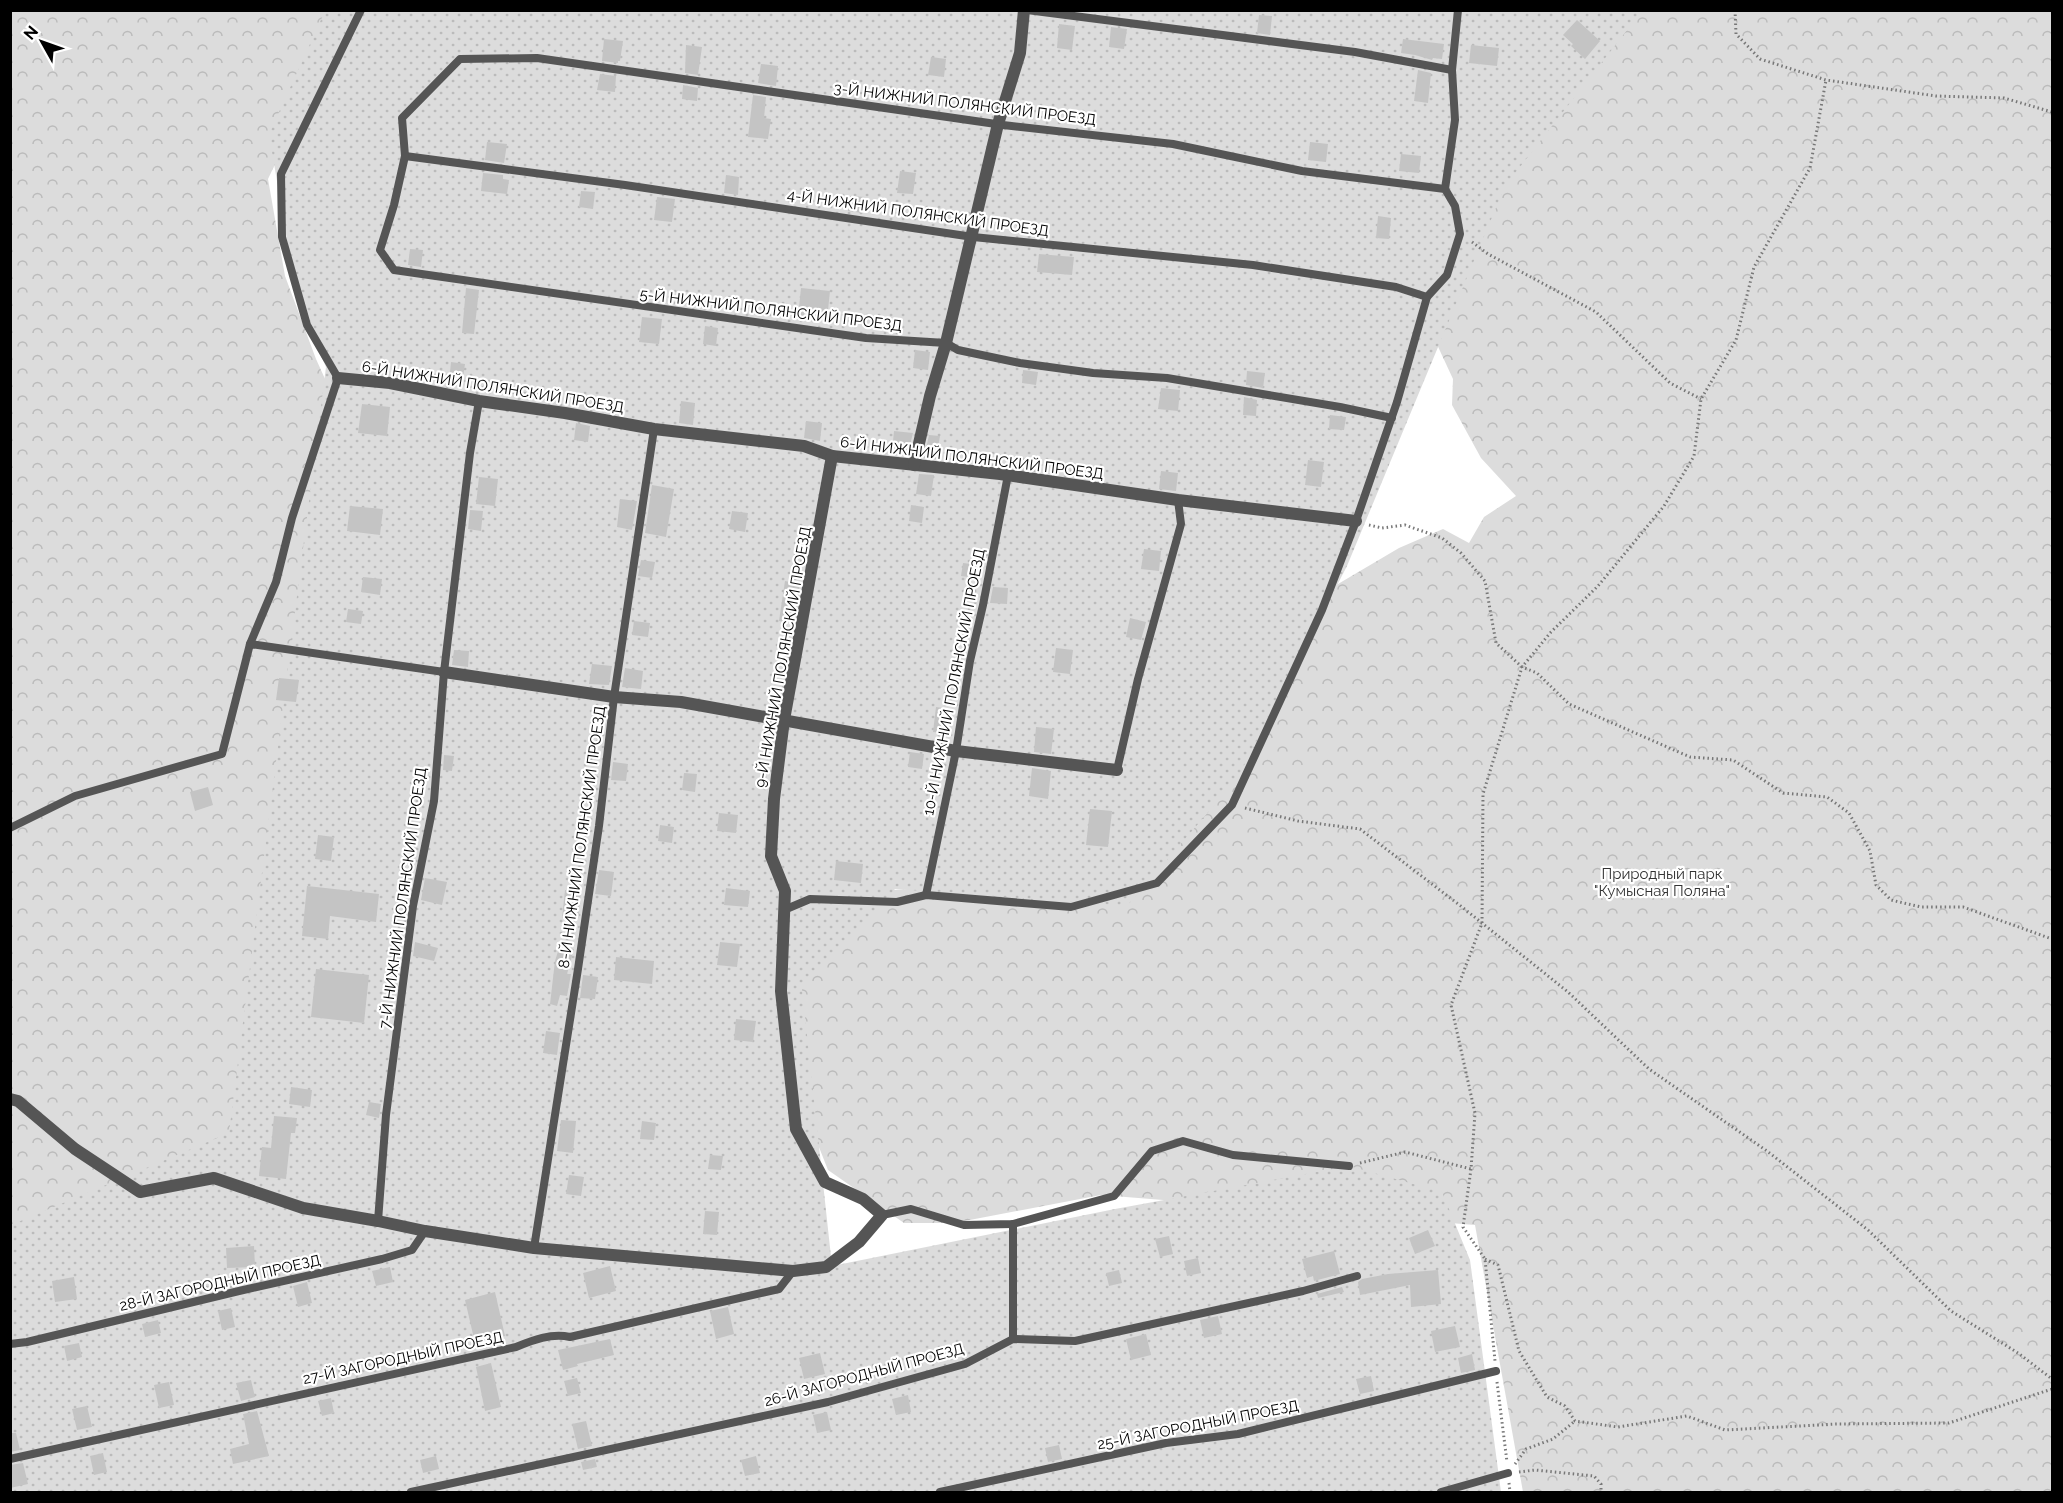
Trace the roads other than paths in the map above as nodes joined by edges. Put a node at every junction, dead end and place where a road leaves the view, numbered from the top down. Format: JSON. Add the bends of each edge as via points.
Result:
{"nodes":[{"id":1,"x":361,"y":10,"type":"edge"},
{"id":2,"x":1025,"y":10,"type":"edge"},
{"id":3,"x":1458,"y":10,"type":"edge"},
{"id":4,"x":1452,"y":70,"type":"junction"},
{"id":5,"x":998,"y":124,"type":"junction"},
{"id":6,"x":405,"y":156,"type":"junction"},
{"id":7,"x":1445,"y":189,"type":"junction"},
{"id":8,"x":973,"y":237,"type":"junction"},
{"id":9,"x":1427,"y":297,"type":"junction"},
{"id":10,"x":946,"y":343,"type":"junction"},
{"id":11,"x":338,"y":378,"type":"junction"},
{"id":12,"x":479,"y":401,"type":"junction"},
{"id":13,"x":1392,"y":418,"type":"junction"},
{"id":14,"x":654,"y":429,"type":"junction"},
{"id":15,"x":832,"y":456,"type":"junction"},
{"id":16,"x":914,"y":465,"type":"junction"},
{"id":17,"x":1008,"y":475,"type":"junction"},
{"id":18,"x":1178,"y":500,"type":"junction"},
{"id":19,"x":1356,"y":521,"type":"junction"},
{"id":20,"x":250,"y":644,"type":"junction"},
{"id":21,"x":444,"y":672,"type":"junction"},
{"id":22,"x":614,"y":697,"type":"junction"},
{"id":23,"x":784,"y":720,"type":"junction"},
{"id":24,"x":956,"y":751,"type":"junction"},
{"id":25,"x":1118,"y":770,"type":"joint"},
{"id":26,"x":10,"y":828,"type":"edge"},
{"id":27,"x":926,"y":895,"type":"junction"},
{"id":28,"x":784,"y":910,"type":"junction"},
{"id":29,"x":10,"y":1098,"type":"edge"},
{"id":30,"x":1349,"y":1166,"type":"road end"},
{"id":31,"x":882,"y":1215,"type":"junction"},
{"id":32,"x":378,"y":1221,"type":"junction"},
{"id":33,"x":1013,"y":1224,"type":"junction"},
{"id":34,"x":425,"y":1231,"type":"junction"},
{"id":35,"x":534,"y":1248,"type":"junction"},
{"id":36,"x":793,"y":1271,"type":"junction"},
{"id":37,"x":1357,"y":1276,"type":"dead end"},
{"id":38,"x":1013,"y":1339,"type":"junction"},
{"id":39,"x":10,"y":1344,"type":"edge"},
{"id":40,"x":1496,"y":1371,"type":"road end"},
{"id":41,"x":10,"y":1459,"type":"edge"},
{"id":42,"x":1508,"y":1473,"type":"road end"},
{"id":43,"x":411,"y":1492,"type":"edge"},
{"id":44,"x":940,"y":1492,"type":"edge"},
{"id":45,"x":1441,"y":1492,"type":"edge"}],
"edges":[{"from":1,"to":11,"type":"lane","via":[[281,174],[282,237],[307,325]]},
{"from":2,"to":4,"type":"lane","via":[[1355,52]]},
{"from":2,"to":5,"type":"street","via":[[1020,53]]},
{"from":3,"to":4,"type":"lane"},
{"from":4,"to":7,"type":"lane","via":[[1455,120]]},
{"from":5,"to":6,"type":"lane","name":"3-Й НИЖНИЙ ПОЛЯНСКИЙ ПРОЕЗД","via":[[537,58],[460,59],[402,118]]},
{"from":5,"to":7,"type":"lane","name":"3-Й НИЖНИЙ ПОЛЯНСКИЙ ПРОЕЗД","via":[[1173,144],[1302,171]]},
{"from":5,"to":8,"type":"street"},
{"from":6,"to":8,"type":"lane","name":"4-Й НИЖНИЙ ПОЛЯНСКИЙ ПРОЕЗД"},
{"from":6,"to":10,"type":"lane","name":"5-Й НИЖНИЙ ПОЛЯНСКИЙ ПРОЕЗД","via":[[380,250],[394,270],[866,338]]},
{"from":7,"to":9,"type":"lane","via":[[1455,206],[1460,234],[1446,275]]},
{"from":8,"to":9,"type":"lane","name":"4-Й НИЖНИЙ ПОЛЯНСКИЙ ПРОЕЗД","via":[[1253,265],[1396,286]]},
{"from":8,"to":10,"type":"street"},
{"from":9,"to":13,"type":"lane"},
{"from":10,"to":13,"type":"lane","name":"5-Й НИЖНИЙ ПОЛЯНСКИЙ ПРОЕЗД","via":[[958,350],[1020,363],[1093,374],[1167,378]]},
{"from":10,"to":16,"type":"street"},
{"from":11,"to":12,"type":"street","name":"6-Й НИЖНИЙ ПОЛЯНСКИЙ ПРОЕЗД","via":[[390,383]]},
{"from":11,"to":20,"type":"lane","via":[[292,518],[276,582]]},
{"from":12,"to":14,"type":"street","name":"6-Й НИЖНИЙ ПОЛЯНСКИЙ ПРОЕЗД"},
{"from":12,"to":21,"type":"lane","name":"7-Й НИЖНИЙ ПОЛЯНСКИЙ ПРОЕЗД"},
{"from":13,"to":19,"type":"lane"},
{"from":14,"to":15,"type":"street","name":"6-Й НИЖНИЙ ПОЛЯНСКИЙ ПРОЕЗД","via":[[804,446]]},
{"from":14,"to":22,"type":"lane","name":"8-Й НИЖНИЙ ПОЛЯНСКИЙ ПРОЕЗД"},
{"from":15,"to":16,"type":"street","name":"6-Й НИЖНИЙ ПОЛЯНСКИЙ ПРОЕЗД"},
{"from":15,"to":23,"type":"street","name":"9-Й НИЖНИЙ ПОЛЯНСКИЙ ПРОЕЗД"},
{"from":16,"to":17,"type":"street","name":"6-Й НИЖНИЙ ПОЛЯНСКИЙ ПРОЕЗД"},
{"from":17,"to":18,"type":"street","name":"6-Й НИЖНИЙ ПОЛЯНСКИЙ ПРОЕЗД"},
{"from":17,"to":24,"type":"lane","name":"10-Й НИЖНИЙ ПОЛЯНСКИЙ ПРОЕЗД","via":[[969,661]]},
{"from":18,"to":19,"type":"street","name":"6-Й НИЖНИЙ ПОЛЯНСКИЙ ПРОЕЗД"},
{"from":18,"to":25,"type":"lane","via":[[1181,524],[1138,679]]},
{"from":19,"to":27,"type":"lane","via":[[1322,610],[1232,805],[1157,883],[1071,907]]},
{"from":20,"to":21,"type":"lane"},
{"from":20,"to":26,"type":"lane","via":[[222,754],[75,796]]},
{"from":21,"to":22,"type":"street"},
{"from":21,"to":32,"type":"lane","name":"7-Й НИЖНИЙ ПОЛЯНСКИЙ ПРОЕЗД","via":[[434,801],[413,906],[386,1115]]},
{"from":22,"to":23,"type":"street","via":[[681,702]]},
{"from":22,"to":35,"type":"lane","name":"8-Й НИЖНИЙ ПОЛЯНСКИЙ ПРОЕЗД","via":[[579,969]]},
{"from":23,"to":24,"type":"street"},
{"from":23,"to":28,"type":"street","name":"9-Й НИЖНИЙ ПОЛЯНСКИЙ ПРОЕЗД","via":[[771,856],[785,891]]},
{"from":24,"to":25,"type":"street"},
{"from":24,"to":27,"type":"lane","name":"10-Й НИЖНИЙ ПОЛЯНСКИЙ ПРОЕЗД"},
{"from":27,"to":28,"type":"lane","via":[[897,902],[810,899]]},
{"from":28,"to":31,"type":"street","name":"9-Й НИЖНИЙ ПОЛЯНСКИЙ ПРОЕЗД","via":[[781,991],[796,1129],[825,1182],[863,1199]]},
{"from":29,"to":32,"type":"street","via":[[75,1149],[140,1192],[214,1178],[303,1208]]},
{"from":30,"to":33,"type":"lane","via":[[1233,1155],[1183,1141],[1152,1151],[1114,1196]]},
{"from":31,"to":33,"type":"lane","via":[[911,1209],[964,1225]]},
{"from":31,"to":36,"type":"street","via":[[859,1242],[826,1267]]},
{"from":32,"to":34,"type":"street"},
{"from":33,"to":38,"type":"lane"},
{"from":34,"to":35,"type":"street"},
{"from":34,"to":39,"type":"lane","name":"28-Й ЗАГОРОДНЫЙ ПРОЕЗД","via":[[412,1250],[382,1259]]},
{"from":35,"to":36,"type":"street"},
{"from":36,"to":41,"type":"lane","name":"27-Й ЗАГОРОДНЫЙ ПРОЕЗД","via":[[779,1289],[570,1337],[558,1334],[516,1347]]},
{"from":37,"to":38,"type":"lane","name":"26-Й ЗАГОРОДНЫЙ ПРОЕЗД","via":[[1075,1341]]},
{"from":38,"to":43,"type":"lane","name":"26-Й ЗАГОРОДНЫЙ ПРОЕЗД","via":[[965,1364],[828,1402]]},
{"from":40,"to":44,"type":"lane","name":"25-Й ЗАГОРОДНЫЙ ПРОЕЗД","via":[[1238,1434],[1166,1443]]},
{"from":42,"to":45,"type":"lane"}]}
